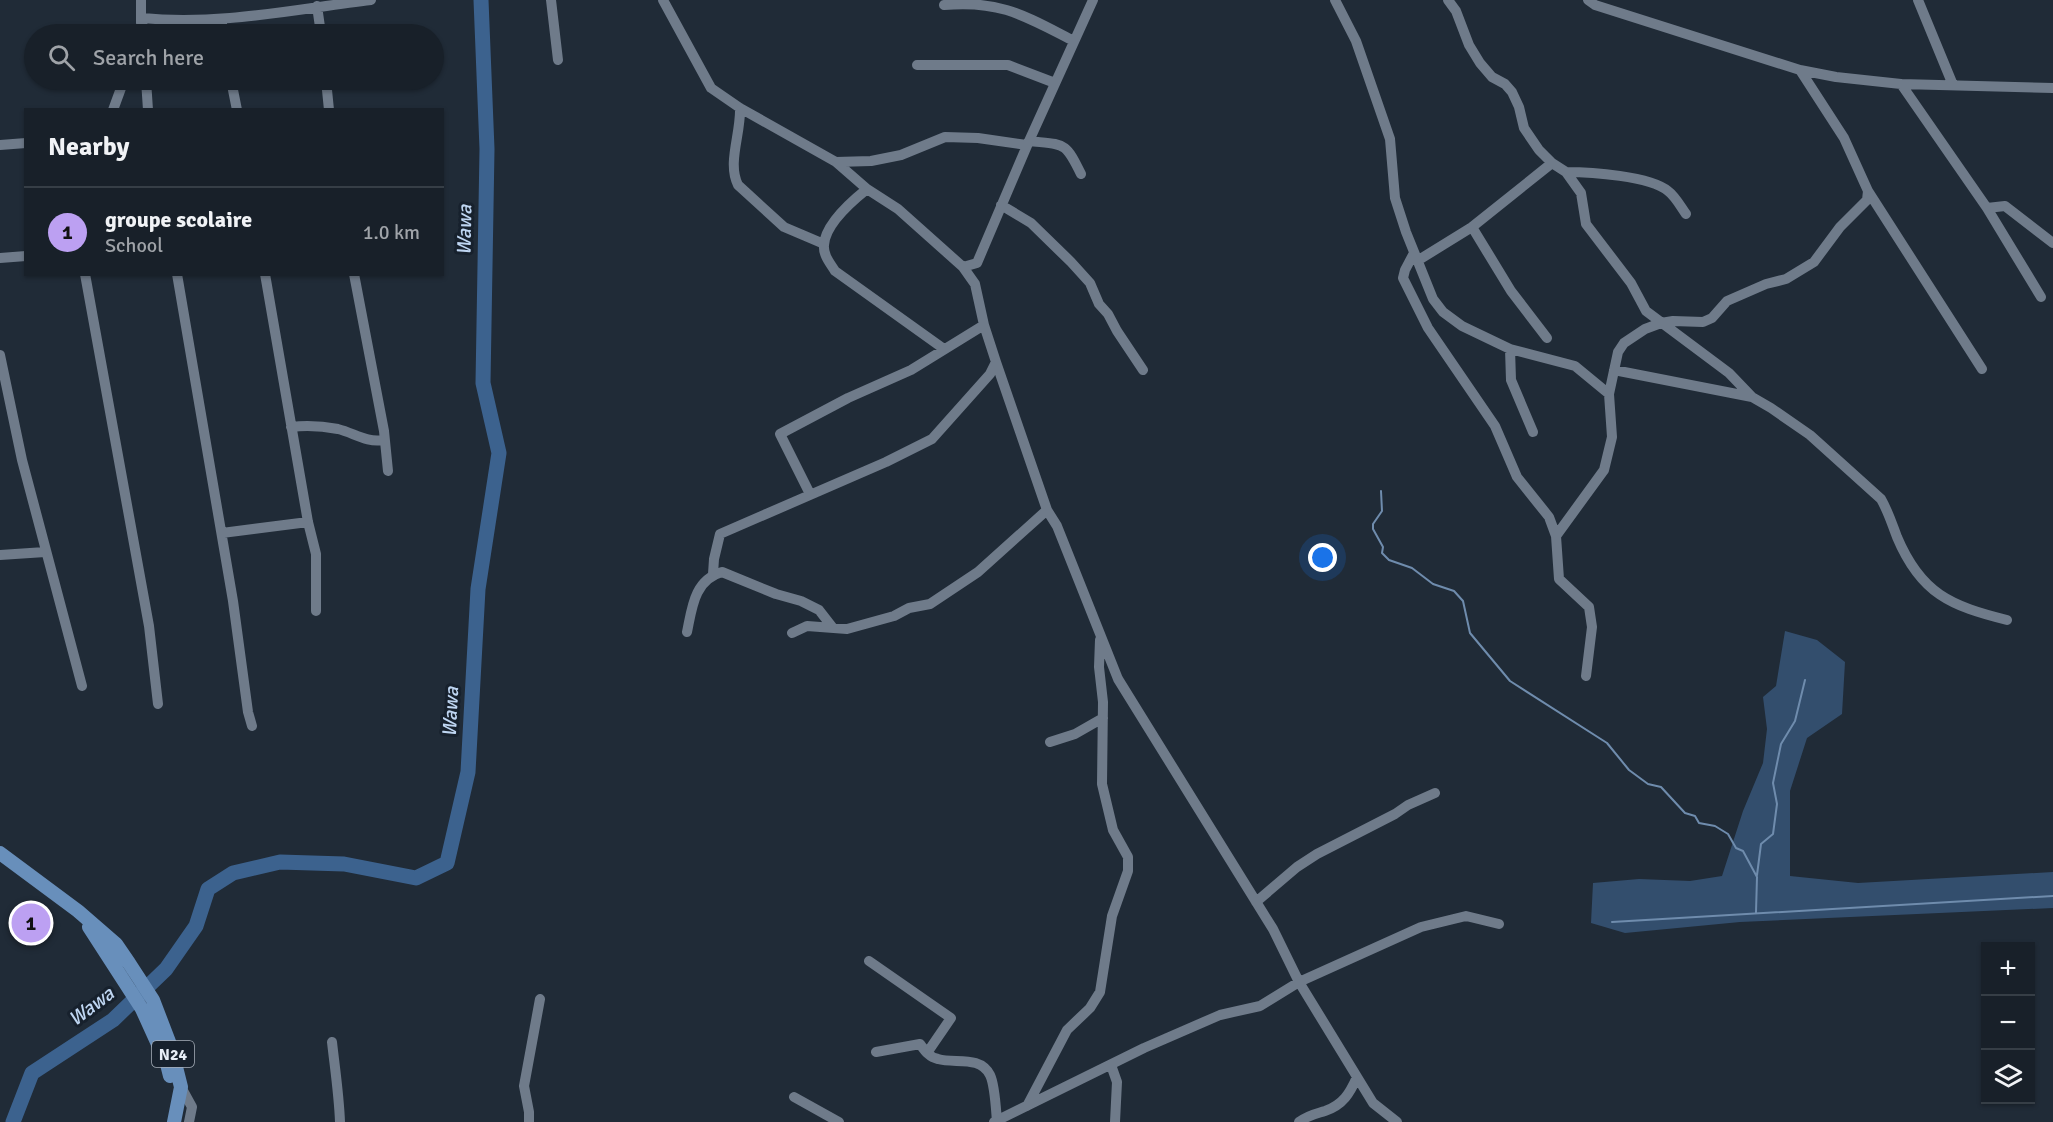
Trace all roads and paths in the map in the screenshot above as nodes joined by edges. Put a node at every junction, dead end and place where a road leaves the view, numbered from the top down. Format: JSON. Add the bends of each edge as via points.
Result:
{"nodes":[{"id":1,"x":141,"y":0,"type":"edge"},
{"id":2,"x":371,"y":0,"type":"edge"},
{"id":3,"x":551,"y":0,"type":"edge"},
{"id":4,"x":663,"y":0,"type":"edge"},
{"id":5,"x":1093,"y":0,"type":"edge"},
{"id":6,"x":1335,"y":0,"type":"edge"},
{"id":7,"x":1448,"y":0,"type":"edge"},
{"id":8,"x":1588,"y":0,"type":"edge"},
{"id":9,"x":1918,"y":0,"type":"edge"},
{"id":10,"x":290,"y":5,"type":"edge"},
{"id":11,"x":944,"y":5,"type":"dead end"},
{"id":12,"x":317,"y":6,"type":"junction"},
{"id":13,"x":142,"y":18,"type":"junction"},
{"id":14,"x":221,"y":19,"type":"junction"},
{"id":15,"x":140,"y":24,"type":"edge"},
{"id":16,"x":142,"y":24,"type":"edge"},
{"id":17,"x":222,"y":24,"type":"edge"},
{"id":18,"x":320,"y":24,"type":"edge"},
{"id":19,"x":1074,"y":41,"type":"junction"},
{"id":20,"x":558,"y":60,"type":"dead end"},
{"id":21,"x":917,"y":65,"type":"dead end"},
{"id":22,"x":1800,"y":70,"type":"junction"},
{"id":23,"x":1055,"y":83,"type":"junction"},
{"id":24,"x":1901,"y":84,"type":"junction"},
{"id":25,"x":1953,"y":85,"type":"junction"},
{"id":26,"x":2053,"y":88,"type":"edge"},
{"id":27,"x":120,"y":90,"type":"edge"},
{"id":28,"x":147,"y":90,"type":"edge"},
{"id":29,"x":233,"y":90,"type":"edge"},
{"id":30,"x":327,"y":90,"type":"edge"},
{"id":31,"x":114,"y":108,"type":"edge"},
{"id":32,"x":148,"y":108,"type":"edge"},
{"id":33,"x":237,"y":108,"type":"edge"},
{"id":34,"x":329,"y":108,"type":"edge"},
{"id":35,"x":740,"y":108,"type":"junction"},
{"id":36,"x":24,"y":143,"type":"edge"},
{"id":37,"x":1028,"y":143,"type":"junction"},
{"id":38,"x":0,"y":145,"type":"edge"},
{"id":39,"x":836,"y":162,"type":"junction"},
{"id":40,"x":1552,"y":163,"type":"junction"},
{"id":41,"x":1566,"y":172,"type":"junction"},
{"id":42,"x":1081,"y":174,"type":"dead end"},
{"id":43,"x":867,"y":189,"type":"junction"},
{"id":44,"x":1868,"y":191,"type":"junction"},
{"id":45,"x":1001,"y":205,"type":"junction"},
{"id":46,"x":1987,"y":208,"type":"junction"},
{"id":47,"x":1686,"y":214,"type":"dead end"},
{"id":48,"x":1472,"y":227,"type":"junction"},
{"id":49,"x":2053,"y":243,"type":"edge"},
{"id":50,"x":824,"y":244,"type":"junction"},
{"id":51,"x":24,"y":256,"type":"edge"},
{"id":52,"x":1416,"y":257,"type":"junction"},
{"id":53,"x":0,"y":258,"type":"edge"},
{"id":54,"x":977,"y":263,"type":"junction"},
{"id":55,"x":963,"y":267,"type":"junction"},
{"id":56,"x":85,"y":276,"type":"edge"},
{"id":57,"x":177,"y":276,"type":"edge"},
{"id":58,"x":265,"y":276,"type":"edge"},
{"id":59,"x":354,"y":276,"type":"edge"},
{"id":60,"x":975,"y":284,"type":"junction"},
{"id":61,"x":2040,"y":297,"type":"dead end"},
{"id":62,"x":1661,"y":323,"type":"junction"},
{"id":63,"x":984,"y":325,"type":"junction"},
{"id":64,"x":1547,"y":338,"type":"dead end"},
{"id":65,"x":944,"y":349,"type":"junction"},
{"id":66,"x":1510,"y":349,"type":"junction"},
{"id":67,"x":0,"y":355,"type":"edge"},
{"id":68,"x":996,"y":362,"type":"junction"},
{"id":69,"x":1143,"y":369,"type":"dead end"},
{"id":70,"x":1982,"y":369,"type":"dead end"},
{"id":71,"x":1614,"y":370,"type":"junction"},
{"id":72,"x":1609,"y":394,"type":"junction"},
{"id":73,"x":1752,"y":397,"type":"junction"},
{"id":74,"x":291,"y":427,"type":"junction"},
{"id":75,"x":1533,"y":432,"type":"dead end"},
{"id":76,"x":383,"y":440,"type":"junction"},
{"id":77,"x":388,"y":471,"type":"dead end"},
{"id":78,"x":810,"y":494,"type":"junction"},
{"id":79,"x":1047,"y":510,"type":"junction"},
{"id":80,"x":308,"y":522,"type":"junction"},
{"id":81,"x":222,"y":533,"type":"junction"},
{"id":82,"x":1556,"y":536,"type":"junction"},
{"id":83,"x":45,"y":552,"type":"junction"},
{"id":84,"x":0,"y":555,"type":"edge"},
{"id":85,"x":713,"y":574,"type":"junction"},
{"id":86,"x":316,"y":611,"type":"dead end"},
{"id":87,"x":2007,"y":620,"type":"dead end"},
{"id":88,"x":834,"y":628,"type":"junction"},
{"id":89,"x":687,"y":632,"type":"dead end"},
{"id":90,"x":792,"y":633,"type":"dead end"},
{"id":91,"x":1100,"y":635,"type":"junction"},
{"id":92,"x":1586,"y":676,"type":"dead end"},
{"id":93,"x":82,"y":686,"type":"dead end"},
{"id":94,"x":158,"y":704,"type":"dead end"},
{"id":95,"x":1103,"y":718,"type":"junction"},
{"id":96,"x":252,"y":726,"type":"dead end"},
{"id":97,"x":1050,"y":742,"type":"dead end"},
{"id":98,"x":1435,"y":793,"type":"dead end"},
{"id":99,"x":0,"y":853,"type":"edge"},
{"id":100,"x":1256,"y":902,"type":"junction"},
{"id":101,"x":1499,"y":924,"type":"dead end"},
{"id":102,"x":869,"y":960,"type":"dead end"},
{"id":103,"x":1299,"y":982,"type":"junction"},
{"id":104,"x":139,"y":990,"type":"junction"},
{"id":105,"x":540,"y":999,"type":"dead end"},
{"id":106,"x":332,"y":1042,"type":"dead end"},
{"id":107,"x":876,"y":1052,"type":"dead end"},
{"id":108,"x":927,"y":1053,"type":"junction"},
{"id":109,"x":1111,"y":1065,"type":"junction"},
{"id":110,"x":1358,"y":1077,"type":"junction"},
{"id":111,"x":181,"y":1087,"type":"junction"},
{"id":112,"x":794,"y":1097,"type":"dead end"},
{"id":113,"x":1027,"y":1106,"type":"junction"},
{"id":114,"x":175,"y":1117,"type":"edge"},
{"id":115,"x":189,"y":1122,"type":"edge"},
{"id":116,"x":340,"y":1122,"type":"edge"},
{"id":117,"x":529,"y":1122,"type":"edge"},
{"id":118,"x":839,"y":1122,"type":"edge"},
{"id":119,"x":996,"y":1122,"type":"edge"},
{"id":120,"x":1115,"y":1122,"type":"edge"},
{"id":121,"x":1299,"y":1122,"type":"edge"},
{"id":122,"x":1397,"y":1122,"type":"edge"}],
"edges":[{"from":1,"to":13,"type":"street"},
{"from":2,"to":12,"type":"street"},
{"from":3,"to":20,"type":"street"},
{"from":4,"to":35,"type":"street","via":[[711,88]]},
{"from":5,"to":19,"type":"street"},
{"from":6,"to":52,"type":"street","via":[[1356,41],[1390,139],[1395,198]]},
{"from":7,"to":40,"type":"street","via":[[1479,63],[1512,92],[1524,128]]},
{"from":8,"to":22,"type":"street"},
{"from":9,"to":25,"type":"street"},
{"from":10,"to":12,"type":"street"},
{"from":10,"to":14,"type":"street"},
{"from":11,"to":19,"type":"street","via":[[987,3],[1015,10]]},
{"from":12,"to":18,"type":"street"},
{"from":13,"to":14,"type":"street"},
{"from":13,"to":15,"type":"street"},
{"from":13,"to":16,"type":"street"},
{"from":14,"to":17,"type":"street"},
{"from":19,"to":23,"type":"street"},
{"from":21,"to":23,"type":"street","via":[[1008,65]]},
{"from":22,"to":24,"type":"street"},
{"from":22,"to":44,"type":"street","via":[[1844,138]]},
{"from":23,"to":37,"type":"street"},
{"from":24,"to":25,"type":"street"},
{"from":24,"to":46,"type":"street"},
{"from":25,"to":26,"type":"street"},
{"from":27,"to":31,"type":"street"},
{"from":28,"to":32,"type":"street"},
{"from":29,"to":33,"type":"street"},
{"from":30,"to":34,"type":"street"},
{"from":35,"to":39,"type":"street"},
{"from":35,"to":50,"type":"street","via":[[734,160],[738,185],[784,227]]},
{"from":36,"to":38,"type":"street"},
{"from":37,"to":39,"type":"street","via":[[945,137],[901,155]]},
{"from":37,"to":42,"type":"street","via":[[1058,144],[1069,149]]},
{"from":37,"to":45,"type":"street"},
{"from":39,"to":43,"type":"street"},
{"from":40,"to":41,"type":"street"},
{"from":40,"to":48,"type":"street"},
{"from":41,"to":47,"type":"street","via":[[1654,182],[1670,192]]},
{"from":41,"to":62,"type":"street","via":[[1581,193],[1586,224],[1631,283],[1646,311]]},
{"from":43,"to":50,"type":"street","via":[[850,203]]},
{"from":43,"to":55,"type":"street","via":[[898,209]]},
{"from":44,"to":62,"type":"street","via":[[1867,200],[1814,262],[1786,279],[1727,301],[1703,322]]},
{"from":44,"to":70,"type":"street"},
{"from":45,"to":54,"type":"street"},
{"from":45,"to":69,"type":"street","via":[[1031,223],[1071,261],[1090,283],[1099,304]]},
{"from":46,"to":49,"type":"street","via":[[2005,206]]},
{"from":46,"to":61,"type":"street"},
{"from":48,"to":52,"type":"street"},
{"from":48,"to":64,"type":"street","via":[[1511,291]]},
{"from":50,"to":65,"type":"street","via":[[826,257],[835,271]]},
{"from":51,"to":53,"type":"street"},
{"from":52,"to":66,"type":"street","via":[[1433,299],[1443,312],[1462,326]]},
{"from":52,"to":82,"type":"street","via":[[1403,278],[1414,301],[1495,426],[1517,477],[1549,517]]},
{"from":54,"to":55,"type":"street"},
{"from":54,"to":60,"type":"street"},
{"from":55,"to":60,"type":"street"},
{"from":56,"to":94,"type":"street","via":[[149,626]]},
{"from":57,"to":81,"type":"street"},
{"from":58,"to":74,"type":"street"},
{"from":59,"to":76,"type":"street"},
{"from":60,"to":63,"type":"street"},
{"from":62,"to":71,"type":"street","via":[[1624,343]]},
{"from":62,"to":73,"type":"street","via":[[1730,373]]},
{"from":63,"to":65,"type":"street"},
{"from":63,"to":68,"type":"street"},
{"from":65,"to":78,"type":"street","via":[[911,370],[780,434]]},
{"from":66,"to":72,"type":"street","via":[[1575,366]]},
{"from":66,"to":75,"type":"street","via":[[1511,380]]},
{"from":67,"to":83,"type":"street"},
{"from":68,"to":78,"type":"street","via":[[990,374],[932,439]]},
{"from":68,"to":79,"type":"street"},
{"from":71,"to":72,"type":"street"},
{"from":71,"to":73,"type":"street"},
{"from":72,"to":82,"type":"street","via":[[1612,437],[1604,470]]},
{"from":73,"to":87,"type":"street","via":[[1810,435],[1881,499],[1913,567],[1934,591],[1951,603]]},
{"from":74,"to":76,"type":"street","via":[[313,425],[368,440]]},
{"from":74,"to":80,"type":"street"},
{"from":76,"to":77,"type":"street"},
{"from":78,"to":85,"type":"street","via":[[720,534]]},
{"from":79,"to":88,"type":"street","via":[[978,572],[930,604],[847,629]]},
{"from":79,"to":91,"type":"street"},
{"from":80,"to":81,"type":"street"},
{"from":80,"to":86,"type":"street","via":[[316,554]]},
{"from":81,"to":96,"type":"street"},
{"from":82,"to":92,"type":"street","via":[[1559,579],[1589,608],[1592,627]]},
{"from":83,"to":84,"type":"street"},
{"from":83,"to":93,"type":"street"},
{"from":85,"to":88,"type":"street","via":[[722,572],[801,601],[819,610]]},
{"from":85,"to":89,"type":"street","via":[[696,595]]},
{"from":88,"to":90,"type":"street","via":[[807,626]]},
{"from":91,"to":95,"type":"street"},
{"from":91,"to":100,"type":"street","via":[[1118,678]]},
{"from":95,"to":97,"type":"street","via":[[1075,734]]},
{"from":95,"to":113,"type":"street","via":[[1102,784],[1113,830],[1128,857],[1128,872],[1112,915],[1100,992],[1067,1030]]},
{"from":98,"to":100,"type":"street","via":[[1317,854]]},
{"from":99,"to":104,"type":"main road","number":"N24","via":[[78,910],[116,944]]},
{"from":100,"to":103,"type":"street"},
{"from":101,"to":103,"type":"street","via":[[1466,916],[1421,927]]},
{"from":102,"to":108,"type":"street","via":[[951,1018]]},
{"from":103,"to":109,"type":"street","via":[[1260,1006],[1220,1015]]},
{"from":103,"to":110,"type":"street"},
{"from":104,"to":111,"type":"main road","number":"N24","via":[[153,1000]]},
{"from":104,"to":114,"type":"main road","number":"N24","via":[[142,1009],[167,1064]]},
{"from":105,"to":117,"type":"street","via":[[524,1086]]},
{"from":106,"to":116,"type":"street"},
{"from":107,"to":108,"type":"street","via":[[920,1044]]},
{"from":108,"to":119,"type":"street","via":[[938,1059],[985,1066],[991,1076]]},
{"from":109,"to":113,"type":"street"},
{"from":109,"to":120,"type":"street","via":[[1117,1082]]},
{"from":110,"to":121,"type":"street","via":[[1341,1103],[1309,1114]]},
{"from":110,"to":122,"type":"street","via":[[1373,1103]]},
{"from":111,"to":114,"type":"main road","number":"N24"},
{"from":111,"to":115,"type":"street","via":[[192,1107]]},
{"from":112,"to":118,"type":"street"},
{"from":113,"to":119,"type":"street"}]}
